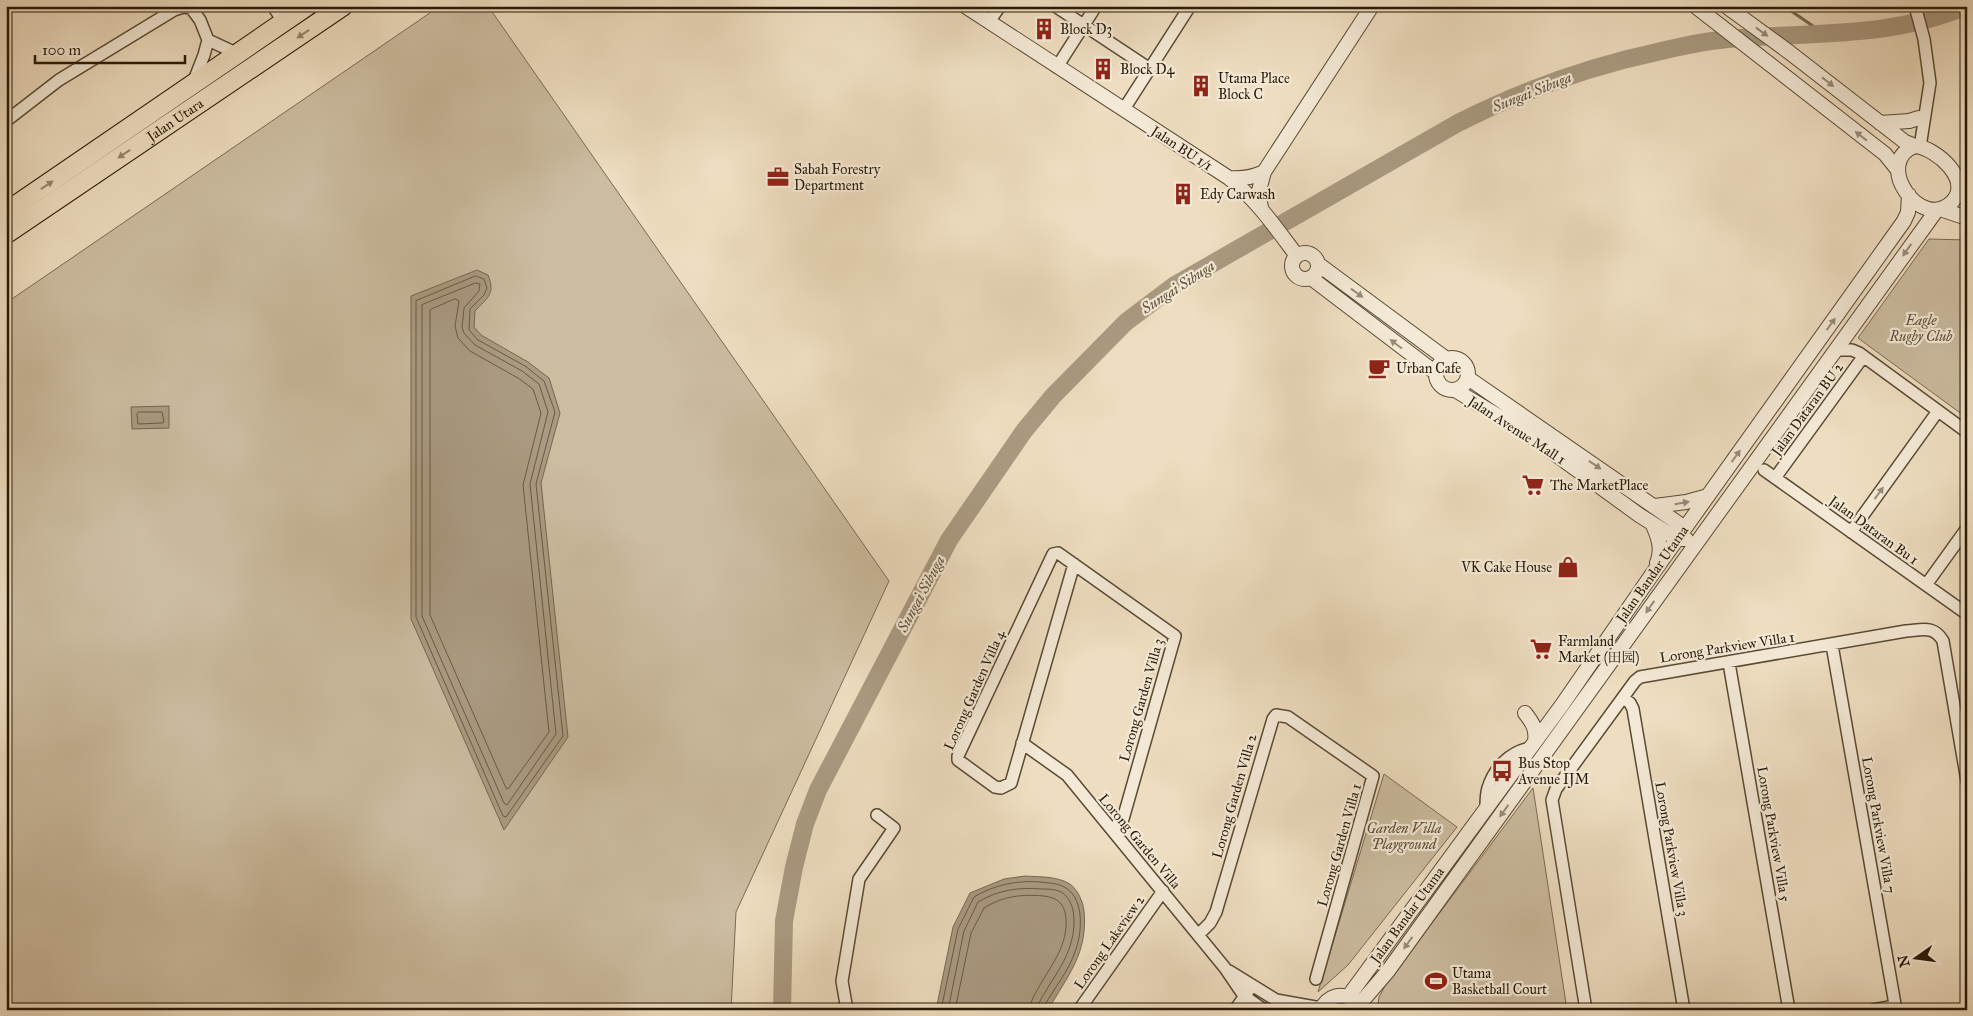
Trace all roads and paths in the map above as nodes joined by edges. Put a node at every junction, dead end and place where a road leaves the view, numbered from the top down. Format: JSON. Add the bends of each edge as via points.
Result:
{"nodes":[{"id":1,"x":273,"y":6,"type":"edge"},
{"id":2,"x":308,"y":6,"type":"edge"},
{"id":3,"x":343,"y":6,"type":"edge"},
{"id":4,"x":965,"y":6,"type":"edge"},
{"id":5,"x":1000,"y":6,"type":"edge"},
{"id":6,"x":1055,"y":6,"type":"edge"},
{"id":7,"x":1096,"y":6,"type":"edge"},
{"id":8,"x":1190,"y":6,"type":"edge"},
{"id":9,"x":1372,"y":6,"type":"edge"},
{"id":10,"x":1695,"y":6,"type":"edge"},
{"id":11,"x":1915,"y":6,"type":"edge"},
{"id":12,"x":192,"y":7,"type":"edge"},
{"id":13,"x":1730,"y":9,"type":"edge"},
{"id":14,"x":989,"y":22,"type":"junction"},
{"id":15,"x":284,"y":23,"type":"junction"},
{"id":16,"x":1084,"y":25,"type":"junction"},
{"id":17,"x":208,"y":40,"type":"junction"},
{"id":18,"x":238,"y":54,"type":"junction"},
{"id":19,"x":1057,"y":67,"type":"junction"},
{"id":20,"x":1150,"y":69,"type":"junction"},
{"id":21,"x":1929,"y":75,"type":"junction"},
{"id":22,"x":193,"y":84,"type":"junction"},
{"id":23,"x":1124,"y":109,"type":"junction"},
{"id":24,"x":1919,"y":118,"type":"junction"},
{"id":25,"x":6,"y":121,"type":"edge"},
{"id":26,"x":1880,"y":123,"type":"junction"},
{"id":27,"x":1918,"y":146,"type":"junction"},
{"id":28,"x":1897,"y":168,"type":"junction"},
{"id":29,"x":1260,"y":174,"type":"junction"},
{"id":30,"x":1229,"y":178,"type":"junction"},
{"id":31,"x":1957,"y":182,"type":"junction"},
{"id":32,"x":1909,"y":195,"type":"junction"},
{"id":33,"x":1967,"y":195,"type":"edge"},
{"id":34,"x":1259,"y":205,"type":"junction"},
{"id":35,"x":1938,"y":210,"type":"junction"},
{"id":36,"x":6,"y":212,"type":"edge"},
{"id":37,"x":1967,"y":218,"type":"edge"},
{"id":38,"x":6,"y":234,"type":"edge"},
{"id":39,"x":1297,"y":256,"type":"junction"},
{"id":40,"x":1318,"y":264,"type":"junction"},
{"id":41,"x":1312,"y":278,"type":"junction"},
{"id":42,"x":1836,"y":350,"type":"junction"},
{"id":43,"x":1863,"y":357,"type":"junction"},
{"id":44,"x":1445,"y":358,"type":"junction"},
{"id":45,"x":1436,"y":373,"type":"junction"},
{"id":46,"x":1468,"y":378,"type":"junction"},
{"id":47,"x":1456,"y":390,"type":"junction"},
{"id":48,"x":1938,"y":412,"type":"junction"},
{"id":49,"x":1967,"y":432,"type":"edge"},
{"id":50,"x":1763,"y":451,"type":"junction"},
{"id":51,"x":1764,"y":470,"type":"junction"},
{"id":52,"x":1746,"y":474,"type":"junction"},
{"id":53,"x":1775,"y":478,"type":"junction"},
{"id":54,"x":1708,"y":496,"type":"junction"},
{"id":55,"x":1730,"y":497,"type":"junction"},
{"id":56,"x":1655,"y":506,"type":"junction"},
{"id":57,"x":1652,"y":523,"type":"junction"},
{"id":58,"x":1967,"y":528,"type":"edge"},
{"id":59,"x":1851,"y":532,"type":"junction"},
{"id":60,"x":1682,"y":535,"type":"junction"},
{"id":61,"x":1074,"y":564,"type":"junction"},
{"id":62,"x":1654,"y":570,"type":"junction"},
{"id":63,"x":1926,"y":586,"type":"junction"},
{"id":64,"x":1662,"y":590,"type":"junction"},
{"id":65,"x":1967,"y":614,"type":"edge"},
{"id":66,"x":1832,"y":645,"type":"junction"},
{"id":67,"x":1729,"y":663,"type":"junction"},
{"id":68,"x":1623,"y":698,"type":"junction"},
{"id":69,"x":1525,"y":713,"type":"dead end"},
{"id":70,"x":1574,"y":715,"type":"junction"},
{"id":71,"x":1550,"y":720,"type":"junction"},
{"id":72,"x":1325,"y":742,"type":"joint"},
{"id":73,"x":1022,"y":743,"type":"junction"},
{"id":74,"x":1533,"y":745,"type":"junction"},
{"id":75,"x":1967,"y":781,"type":"edge"},
{"id":76,"x":877,"y":815,"type":"dead end"},
{"id":77,"x":1112,"y":830,"type":"junction"},
{"id":78,"x":1163,"y":891,"type":"junction"},
{"id":79,"x":1198,"y":935,"type":"junction"},
{"id":80,"x":1225,"y":968,"type":"junction"},
{"id":81,"x":1316,"y":979,"type":"dead end"},
{"id":82,"x":1254,"y":985,"type":"junction"},
{"id":83,"x":1244,"y":996,"type":"junction"},
{"id":84,"x":1355,"y":1004,"type":"edge"},
{"id":85,"x":1895,"y":1008,"type":"edge"},
{"id":86,"x":1321,"y":1009,"type":"edge"},
{"id":87,"x":847,"y":1010,"type":"edge"},
{"id":88,"x":1079,"y":1010,"type":"edge"},
{"id":89,"x":1235,"y":1010,"type":"edge"},
{"id":90,"x":1264,"y":1010,"type":"edge"},
{"id":91,"x":1586,"y":1010,"type":"edge"},
{"id":92,"x":1684,"y":1010,"type":"edge"},
{"id":93,"x":1789,"y":1010,"type":"edge"},
{"id":94,"x":1873,"y":1010,"type":"edge"}],
"edges":[{"from":1,"to":15,"type":"street"},
{"from":2,"to":15,"type":"highway","name":"Jalan Utara"},
{"from":3,"to":38,"type":"highway","name":"Jalan Utara","one_way":true},
{"from":4,"to":14,"type":"street","name":"Jalan BU 1/1"},
{"from":5,"to":14,"type":"street"},
{"from":6,"to":16,"type":"street"},
{"from":7,"to":16,"type":"street"},
{"from":8,"to":20,"type":"street"},
{"from":9,"to":29,"type":"street"},
{"from":28,"to":10,"type":"street","one_way":true,"via":[[1885,154]]},
{"from":11,"to":21,"type":"street"},
{"from":12,"to":17,"type":"street"},
{"from":12,"to":25,"type":"street","via":[[174,10],[59,80]]},
{"from":13,"to":26,"type":"street","one_way":true},
{"from":14,"to":19,"type":"street","name":"Jalan BU 1/1"},
{"from":15,"to":18,"type":"highway","name":"Jalan Utara"},
{"from":16,"to":19,"type":"street"},
{"from":16,"to":20,"type":"street"},
{"from":17,"to":18,"type":"street"},
{"from":17,"to":22,"type":"street"},
{"from":18,"to":22,"type":"highway","name":"Jalan Utara"},
{"from":19,"to":23,"type":"street","name":"Jalan BU 1/1"},
{"from":20,"to":23,"type":"street"},
{"from":21,"to":24,"type":"street"},
{"from":21,"to":27,"type":"street","via":[[1930,88]]},
{"from":36,"to":22,"type":"highway","name":"Jalan Utara","one_way":true},
{"from":23,"to":30,"type":"street","name":"Jalan BU 1/1"},
{"from":24,"to":26,"type":"street"},
{"from":24,"to":27,"type":"street"},
{"from":26,"to":27,"type":"street","via":[[1905,142]]},
{"from":27,"to":28,"type":"street","via":[[1903,152]]},
{"from":27,"to":31,"type":"street","via":[[1942,159]]},
{"from":28,"to":32,"type":"street","via":[[1901,184]]},
{"from":29,"to":30,"type":"street","via":[[1242,179]]},
{"from":29,"to":34,"type":"street"},
{"from":30,"to":34,"type":"street"},
{"from":31,"to":33,"type":"street"},
{"from":31,"to":35,"type":"street","via":[[1957,196]]},
{"from":32,"to":35,"type":"street","via":[[1922,208]]},
{"from":54,"to":32,"type":"street","name":"Jalan Bandar Utama","one_way":true,"via":[[1904,221]]},
{"from":34,"to":39,"type":"street"},
{"from":35,"to":37,"type":"street"},
{"from":35,"to":42,"type":"street","name":"Jalan Bandar Utama","one_way":true},
{"from":39,"to":40,"type":"street","via":[[1304,253],[1312,255]]},
{"from":39,"to":41,"type":"street","via":[[1292,265],[1294,272],[1302,279]]},
{"from":40,"to":41,"type":"street"},
{"from":40,"to":44,"type":"street","one_way":true},
{"from":45,"to":41,"type":"street","one_way":true},
{"from":42,"to":43,"type":"street","via":[[1852,350]]},
{"from":42,"to":50,"type":"street","name":"Jalan Bandar Utama"},
{"from":43,"to":48,"type":"street"},
{"from":43,"to":53,"type":"street","name":"Jalan Dataran BU 2"},
{"from":44,"to":45,"type":"street","via":[[1438,364]]},
{"from":44,"to":46,"type":"street","via":[[1456,357],[1464,363]]},
{"from":45,"to":47,"type":"street","via":[[1441,386]]},
{"from":46,"to":47,"type":"street","via":[[1464,386]]},
{"from":46,"to":56,"type":"street","name":"Jalan Avenue Mall 1","one_way":true},
{"from":47,"to":57,"type":"street","name":"Jalan Avenue Mall 1","via":[[1525,432]]},
{"from":48,"to":49,"type":"street"},
{"from":59,"to":48,"type":"street","one_way":true},
{"from":50,"to":51,"type":"street","via":[[1761,461]]},
{"from":50,"to":52,"type":"street","name":"Jalan Bandar Utama"},
{"from":51,"to":52,"type":"street"},
{"from":51,"to":53,"type":"street","name":"Jalan Dataran Bu 1"},
{"from":52,"to":55,"type":"street","name":"Jalan Bandar Utama"},
{"from":53,"to":59,"type":"street","name":"Jalan Dataran Bu 1"},
{"from":56,"to":54,"type":"street","one_way":true},
{"from":54,"to":60,"type":"street","name":"Jalan Bandar Utama"},
{"from":55,"to":60,"type":"street","via":[[1713,508],[1695,533]]},
{"from":55,"to":64,"type":"street","name":"Jalan Bandar Utama"},
{"from":56,"to":60,"type":"street","name":"Jalan Avenue Mall 1"},
{"from":57,"to":60,"type":"street","name":"Jalan Avenue Mall 1"},
{"from":57,"to":62,"type":"street","via":[[1661,550]]},
{"from":58,"to":63,"type":"street"},
{"from":59,"to":63,"type":"street","name":"Jalan Dataran Bu 1"},
{"from":60,"to":62,"type":"street","name":"Jalan Bandar Utama"},
{"from":60,"to":64,"type":"street","via":[[1678,558],[1668,572]]},
{"from":61,"to":73,"type":"street","name":"Lorong Garden Villa 4"},
{"from":61,"to":73,"type":"street","name":"Lorong Garden Villa 4","via":[[1058,553],[1053,554],[958,760],[1001,788],[1011,783]]},
{"from":61,"to":77,"type":"street","name":"Lorong Garden Villa 3","via":[[1175,636],[1123,819]]},
{"from":62,"to":71,"type":"street","name":"Jalan Bandar Utama"},
{"from":63,"to":65,"type":"street","name":"Jalan Dataran Bu 1"},
{"from":64,"to":70,"type":"street","one_way":true},
{"from":66,"to":67,"type":"street","name":"Lorong Parkview Villa 1"},
{"from":66,"to":75,"type":"street","name":"Lorong Parkview Villa 1","via":[[1915,630],[1931,629],[1940,634]]},
{"from":66,"to":85,"type":"street","name":"Lorong Parkview Villa 7"},
{"from":67,"to":68,"type":"street","name":"Lorong Parkview Villa 1","via":[[1647,674],[1635,681]]},
{"from":67,"to":93,"type":"street","name":"Lorong Parkview Villa 5"},
{"from":68,"to":91,"type":"street","name":"Lorong Parkview Villa 1","via":[[1556,789],[1552,800]]},
{"from":68,"to":92,"type":"street","name":"Lorong Parkview Villa 3","via":[[1633,709]]},
{"from":69,"to":74,"type":"street","via":[[1536,734]]},
{"from":70,"to":71,"type":"street"},
{"from":70,"to":84,"type":"street","one_way":true,"via":[[1388,971]]},
{"from":71,"to":74,"type":"street","name":"Jalan Bandar Utama"},
{"from":72,"to":79,"type":"street","name":"Lorong Garden Villa 2","via":[[1288,717],[1276,715],[1272,719],[1216,912]]},
{"from":72,"to":81,"type":"street","name":"Lorong Garden Villa 1","via":[[1373,776]]},
{"from":73,"to":77,"type":"street","name":"Lorong Garden Villa","via":[[1067,775]]},
{"from":74,"to":84,"type":"street","name":"Jalan Bandar Utama","via":[[1486,808]]},
{"from":76,"to":87,"type":"street","via":[[894,828],[859,879],[842,981]]},
{"from":77,"to":78,"type":"street","name":"Lorong Garden Villa"},
{"from":78,"to":79,"type":"street","name":"Lorong Garden Villa"},
{"from":78,"to":88,"type":"street","name":"Lorong Lakeview 2"},
{"from":79,"to":80,"type":"street","name":"Lorong Garden Villa"},
{"from":80,"to":82,"type":"street","name":"Lorong Garden Villa"},
{"from":80,"to":83,"type":"street","name":"Lorong Garden Villa"},
{"from":82,"to":83,"type":"street"},
{"from":82,"to":86,"type":"street","name":"Lorong Garden Villa","via":[[1276,1000]]},
{"from":83,"to":89,"type":"street"},
{"from":83,"to":90,"type":"street","name":"Lorong Garden Villa"},
{"from":84,"to":86,"type":"street","via":[[1335,996],[1329,998]]},
{"from":85,"to":94,"type":"street"}]}
